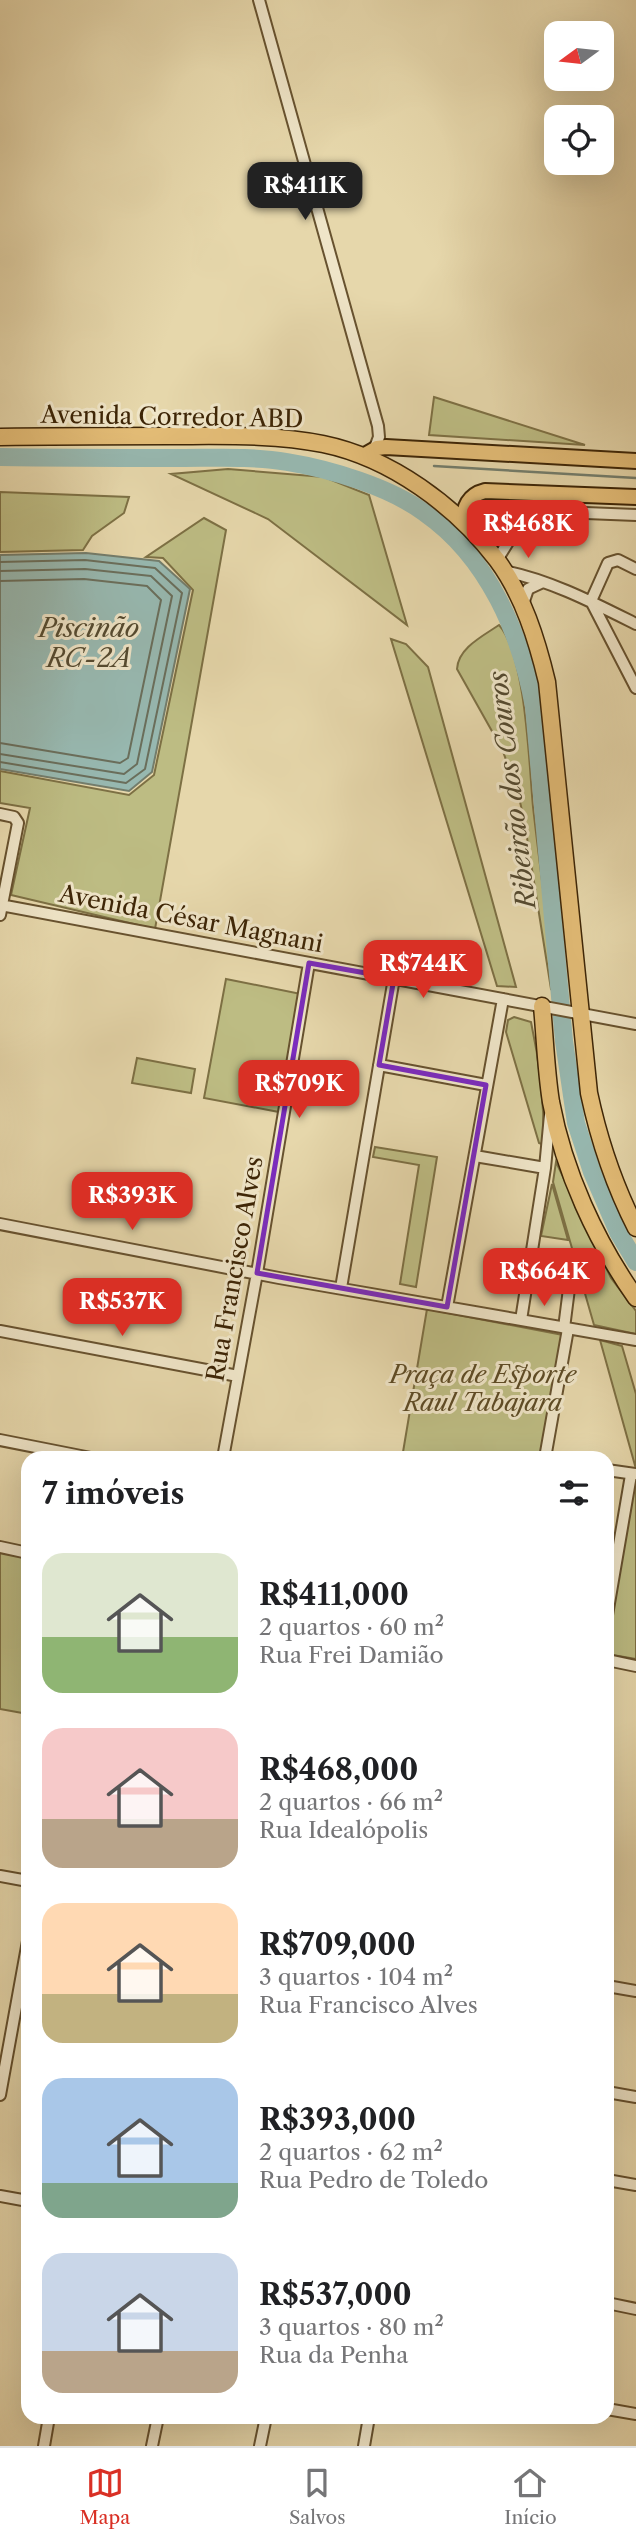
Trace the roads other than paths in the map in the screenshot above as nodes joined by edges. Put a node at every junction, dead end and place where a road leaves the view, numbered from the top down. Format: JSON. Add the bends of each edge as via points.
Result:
{"nodes":[{"id":1,"x":259,"y":0,"type":"edge"},
{"id":2,"x":0,"y":437,"type":"edge"},
{"id":3,"x":369,"y":453,"type":"junction"},
{"id":4,"x":636,"y":461,"type":"edge"},
{"id":5,"x":636,"y":497,"type":"edge"},
{"id":6,"x":636,"y":515,"type":"edge"},
{"id":7,"x":464,"y":523,"type":"junction"},
{"id":8,"x":500,"y":566,"type":"junction"},
{"id":9,"x":636,"y":569,"type":"edge"},
{"id":10,"x":543,"y":582,"type":"junction"},
{"id":11,"x":590,"y":601,"type":"junction"},
{"id":12,"x":522,"y":607,"type":"junction"},
{"id":13,"x":636,"y":624,"type":"edge"},
{"id":14,"x":636,"y":688,"type":"edge"},
{"id":15,"x":0,"y":814,"type":"edge"},
{"id":16,"x":0,"y":908,"type":"edge"},
{"id":17,"x":309,"y":963,"type":"junction"},
{"id":18,"x":394,"y":978,"type":"junction"},
{"id":19,"x":503,"y":999,"type":"junction"},
{"id":20,"x":546,"y":1007,"type":"junction"},
{"id":21,"x":577,"y":1014,"type":"junction"},
{"id":22,"x":636,"y":1024,"type":"edge"},
{"id":23,"x":379,"y":1065,"type":"junction"},
{"id":24,"x":486,"y":1085,"type":"junction"},
{"id":25,"x":551,"y":1102,"type":"junction"},
{"id":26,"x":475,"y":1156,"type":"junction"},
{"id":27,"x":545,"y":1168,"type":"junction"},
{"id":28,"x":0,"y":1224,"type":"edge"},
{"id":29,"x":636,"y":1228,"type":"edge"},
{"id":30,"x":257,"y":1273,"type":"junction"},
{"id":31,"x":571,"y":1273,"type":"dead end"},
{"id":32,"x":341,"y":1288,"type":"junction"},
{"id":33,"x":636,"y":1298,"type":"edge"},
{"id":34,"x":447,"y":1307,"type":"junction"},
{"id":35,"x":521,"y":1320,"type":"junction"},
{"id":36,"x":566,"y":1328,"type":"junction"},
{"id":37,"x":0,"y":1331,"type":"edge"},
{"id":38,"x":636,"y":1340,"type":"edge"},
{"id":39,"x":238,"y":1376,"type":"junction"},
{"id":40,"x":0,"y":1440,"type":"edge"},
{"id":41,"x":56,"y":1451,"type":"edge"},
{"id":42,"x":224,"y":1451,"type":"edge"},
{"id":43,"x":546,"y":1451,"type":"edge"},
{"id":44,"x":614,"y":1471,"type":"edge"},
{"id":45,"x":633,"y":1474,"type":"edge"},
{"id":46,"x":0,"y":1547,"type":"edge"},
{"id":47,"x":21,"y":1552,"type":"edge"},
{"id":48,"x":614,"y":1577,"type":"edge"},
{"id":49,"x":614,"y":1661,"type":"edge"},
{"id":50,"x":636,"y":1666,"type":"edge"},
{"id":51,"x":0,"y":1876,"type":"edge"},
{"id":52,"x":21,"y":1880,"type":"edge"},
{"id":53,"x":21,"y":1980,"type":"edge"},
{"id":54,"x":614,"y":1987,"type":"edge"},
{"id":55,"x":636,"y":1991,"type":"edge"},
{"id":56,"x":614,"y":2093,"type":"edge"},
{"id":57,"x":0,"y":2095,"type":"edge"},
{"id":58,"x":636,"y":2097,"type":"edge"},
{"id":59,"x":614,"y":2181,"type":"edge"},
{"id":60,"x":636,"y":2185,"type":"edge"},
{"id":61,"x":0,"y":2196,"type":"edge"},
{"id":62,"x":21,"y":2200,"type":"edge"},
{"id":63,"x":614,"y":2305,"type":"edge"},
{"id":64,"x":636,"y":2309,"type":"edge"},
{"id":65,"x":614,"y":2410,"type":"edge"},
{"id":66,"x":636,"y":2414,"type":"edge"},
{"id":67,"x":48,"y":2424,"type":"edge"},
{"id":68,"x":157,"y":2424,"type":"edge"},
{"id":69,"x":264,"y":2424,"type":"edge"},
{"id":70,"x":368,"y":2424,"type":"edge"},
{"id":71,"x":44,"y":2446,"type":"edge"},
{"id":72,"x":152,"y":2446,"type":"edge"},
{"id":73,"x":260,"y":2446,"type":"edge"},
{"id":74,"x":364,"y":2446,"type":"edge"}],
"edges":[{"from":1,"to":3,"type":"street","via":[[378,426],[379,437]]},
{"from":2,"to":3,"type":"highway","name":"Avenida Corredor ABD","via":[[281,438]]},
{"from":3,"to":4,"type":"main road","via":[[386,447]]},
{"from":3,"to":7,"type":"highway","name":"Avenida Corredor ABD"},
{"from":5,"to":7,"type":"main road","via":[[485,491],[468,502]]},
{"from":6,"to":8,"type":"street","via":[[536,510],[521,521]]},
{"from":7,"to":8,"type":"highway","name":"Avenida Corredor ABD"},
{"from":8,"to":10,"type":"street"},
{"from":8,"to":12,"type":"highway","name":"Avenida Corredor ABD"},
{"from":9,"to":11,"type":"street","via":[[618,560],[608,563]]},
{"from":10,"to":11,"type":"street"},
{"from":10,"to":12,"type":"street","via":[[528,589]]},
{"from":11,"to":13,"type":"street"},
{"from":11,"to":14,"type":"street"},
{"from":12,"to":21,"type":"highway","name":"Avenida Corredor ABD","via":[[547,682]]},
{"from":15,"to":16,"type":"street","via":[[18,823]]},
{"from":16,"to":17,"type":"street","name":"Avenida César Magnani"},
{"from":17,"to":18,"type":"street","name":"Avenida César Magnani"},
{"from":17,"to":30,"type":"street","name":"Rua Francisco Alves"},
{"from":18,"to":19,"type":"street","name":"Avenida César Magnani"},
{"from":18,"to":23,"type":"street"},
{"from":19,"to":20,"type":"street","name":"Avenida César Magnani"},
{"from":19,"to":24,"type":"street"},
{"from":20,"to":21,"type":"street","name":"Avenida César Magnani"},
{"from":20,"to":25,"type":"highway"},
{"from":21,"to":22,"type":"street","name":"Avenida César Magnani"},
{"from":21,"to":29,"type":"highway","name":"Avenida Corredor ABD","via":[[597,1131]]},
{"from":23,"to":24,"type":"street"},
{"from":23,"to":32,"type":"street"},
{"from":24,"to":26,"type":"street"},
{"from":25,"to":27,"type":"street"},
{"from":25,"to":33,"type":"highway","via":[[565,1159],[584,1205],[615,1268]]},
{"from":26,"to":27,"type":"street"},
{"from":26,"to":34,"type":"street"},
{"from":27,"to":35,"type":"street"},
{"from":28,"to":30,"type":"street"},
{"from":30,"to":32,"type":"street"},
{"from":30,"to":39,"type":"street","name":"Rua Francisco Alves"},
{"from":31,"to":36,"type":"street"},
{"from":32,"to":34,"type":"street"},
{"from":34,"to":35,"type":"street"},
{"from":35,"to":36,"type":"street"},
{"from":36,"to":38,"type":"street"},
{"from":36,"to":43,"type":"street"},
{"from":37,"to":39,"type":"street"},
{"from":39,"to":42,"type":"street","name":"Rua Francisco Alves"},
{"from":40,"to":41,"type":"street"},
{"from":44,"to":45,"type":"street"},
{"from":45,"to":48,"type":"street"},
{"from":46,"to":47,"type":"street"},
{"from":49,"to":50,"type":"street"},
{"from":51,"to":52,"type":"street"},
{"from":53,"to":57,"type":"street"},
{"from":54,"to":55,"type":"street"},
{"from":56,"to":58,"type":"street"},
{"from":59,"to":60,"type":"street"},
{"from":61,"to":62,"type":"street"},
{"from":63,"to":64,"type":"street"},
{"from":65,"to":66,"type":"street"},
{"from":67,"to":71,"type":"street"},
{"from":68,"to":72,"type":"street"},
{"from":69,"to":73,"type":"street"},
{"from":70,"to":74,"type":"street"}]}
